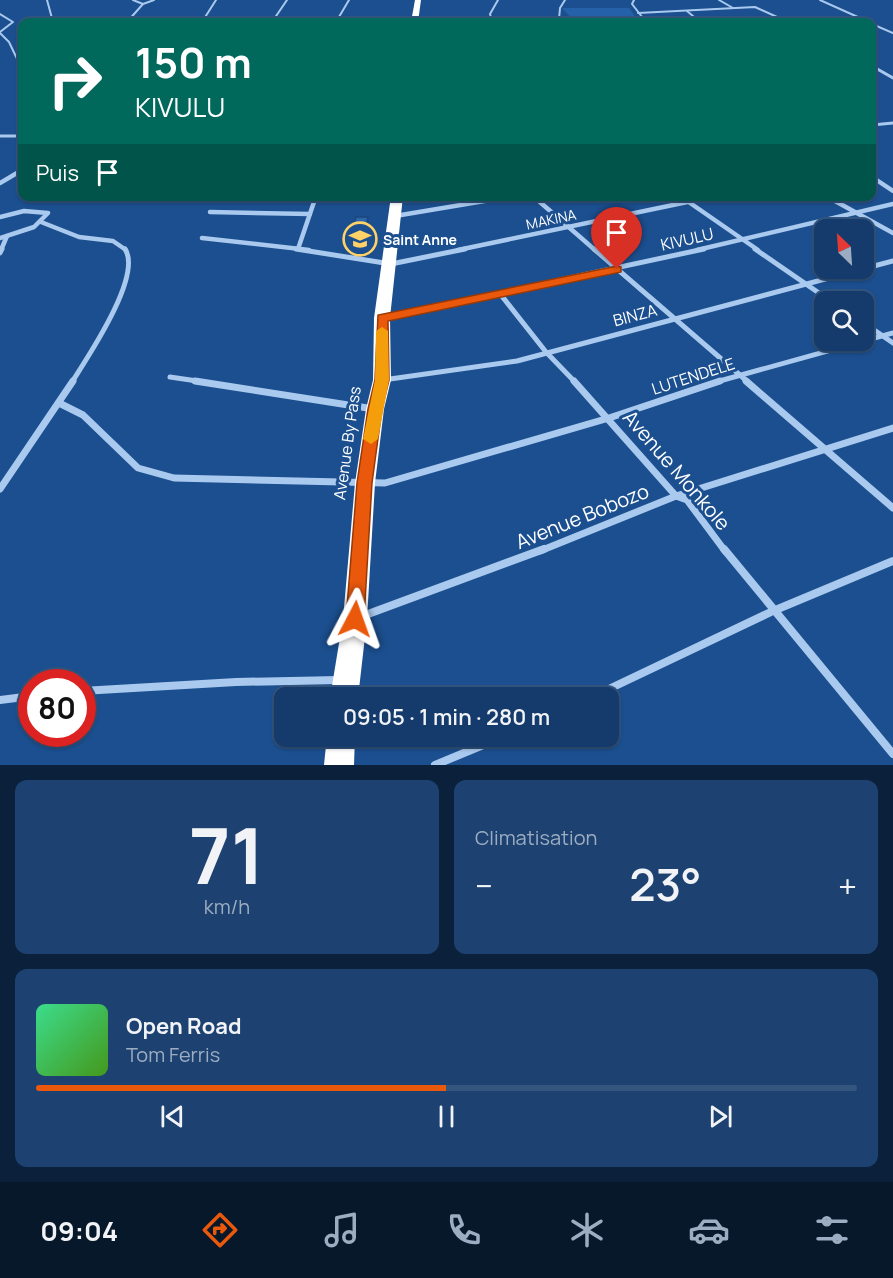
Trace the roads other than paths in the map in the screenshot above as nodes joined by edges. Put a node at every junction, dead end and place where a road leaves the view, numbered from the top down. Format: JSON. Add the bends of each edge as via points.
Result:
{"nodes":[{"id":1,"x":47,"y":0,"type":"edge"},
{"id":2,"x":133,"y":0,"type":"edge"},
{"id":3,"x":154,"y":0,"type":"edge"},
{"id":4,"x":216,"y":0,"type":"edge"},
{"id":5,"x":288,"y":0,"type":"edge"},
{"id":6,"x":349,"y":0,"type":"edge"},
{"id":7,"x":418,"y":0,"type":"edge"},
{"id":8,"x":498,"y":0,"type":"edge"},
{"id":9,"x":565,"y":0,"type":"edge"},
{"id":10,"x":634,"y":0,"type":"edge"},
{"id":11,"x":719,"y":0,"type":"edge"},
{"id":12,"x":820,"y":0,"type":"edge"},
{"id":13,"x":143,"y":3,"type":"junction"},
{"id":14,"x":734,"y":8,"type":"junction"},
{"id":15,"x":687,"y":11,"type":"junction"},
{"id":16,"x":638,"y":13,"type":"junction"},
{"id":17,"x":0,"y":14,"type":"edge"},
{"id":18,"x":52,"y":18,"type":"edge"},
{"id":19,"x":130,"y":18,"type":"edge"},
{"id":20,"x":205,"y":18,"type":"edge"},
{"id":21,"x":275,"y":18,"type":"edge"},
{"id":22,"x":338,"y":18,"type":"edge"},
{"id":23,"x":415,"y":18,"type":"edge"},
{"id":24,"x":491,"y":18,"type":"edge"},
{"id":25,"x":559,"y":18,"type":"edge"},
{"id":26,"x":642,"y":18,"type":"edge"},
{"id":27,"x":695,"y":18,"type":"edge"},
{"id":28,"x":779,"y":18,"type":"edge"},
{"id":29,"x":859,"y":18,"type":"edge"},
{"id":30,"x":876,"y":26,"type":"edge"},
{"id":31,"x":0,"y":33,"type":"edge"},
{"id":32,"x":893,"y":33,"type":"edge"},
{"id":33,"x":18,"y":60,"type":"edge"},
{"id":34,"x":876,"y":68,"type":"edge"},
{"id":35,"x":893,"y":78,"type":"edge"},
{"id":36,"x":893,"y":123,"type":"edge"},
{"id":37,"x":876,"y":125,"type":"edge"},
{"id":38,"x":0,"y":138,"type":"edge"},
{"id":39,"x":18,"y":138,"type":"edge"},
{"id":40,"x":18,"y":172,"type":"edge"},
{"id":41,"x":876,"y":179,"type":"edge"},
{"id":42,"x":0,"y":183,"type":"edge"},
{"id":43,"x":893,"y":190,"type":"edge"},
{"id":44,"x":314,"y":201,"type":"edge"},
{"id":45,"x":455,"y":201,"type":"edge"},
{"id":46,"x":539,"y":201,"type":"edge"},
{"id":47,"x":693,"y":201,"type":"edge"},
{"id":48,"x":835,"y":201,"type":"edge"},
{"id":49,"x":688,"y":202,"type":"junction"},
{"id":50,"x":893,"y":204,"type":"edge"},
{"id":51,"x":396,"y":206,"type":"edge"},
{"id":52,"x":210,"y":212,"type":"dead end"},
{"id":53,"x":858,"y":213,"type":"junction"},
{"id":54,"x":310,"y":214,"type":"junction"},
{"id":55,"x":0,"y":217,"type":"edge"},
{"id":56,"x":41,"y":222,"type":"junction"},
{"id":57,"x":570,"y":228,"type":"junction"},
{"id":58,"x":893,"y":233,"type":"edge"},
{"id":59,"x":7,"y":236,"type":"junction"},
{"id":60,"x":0,"y":238,"type":"edge"},
{"id":61,"x":202,"y":238,"type":"dead end"},
{"id":62,"x":745,"y":240,"type":"junction"},
{"id":63,"x":298,"y":249,"type":"junction"},
{"id":64,"x":0,"y":253,"type":"edge"},
{"id":65,"x":893,"y":261,"type":"edge"},
{"id":66,"x":391,"y":264,"type":"junction"},
{"id":67,"x":617,"y":269,"type":"junction"},
{"id":68,"x":807,"y":284,"type":"junction"},
{"id":69,"x":817,"y":291,"type":"edge"},
{"id":70,"x":501,"y":295,"type":"junction"},
{"id":71,"x":382,"y":318,"type":"junction"},
{"id":72,"x":674,"y":318,"type":"junction"},
{"id":73,"x":874,"y":330,"type":"edge"},
{"id":74,"x":893,"y":333,"type":"edge"},
{"id":75,"x":883,"y":336,"type":"junction"},
{"id":76,"x":893,"y":343,"type":"edge"},
{"id":77,"x":546,"y":352,"type":"junction"},
{"id":78,"x":738,"y":375,"type":"junction"},
{"id":79,"x":170,"y":377,"type":"dead end"},
{"id":80,"x":382,"y":380,"type":"junction"},
{"id":81,"x":59,"y":403,"type":"junction"},
{"id":82,"x":375,"y":409,"type":"junction"},
{"id":83,"x":609,"y":418,"type":"junction"},
{"id":84,"x":893,"y":428,"type":"edge"},
{"id":85,"x":826,"y":451,"type":"junction"},
{"id":86,"x":364,"y":483,"type":"junction"},
{"id":87,"x":0,"y":489,"type":"edge"},
{"id":88,"x":676,"y":495,"type":"junction"},
{"id":89,"x":893,"y":508,"type":"edge"},
{"id":90,"x":893,"y":561,"type":"edge"},
{"id":91,"x":773,"y":611,"type":"junction"},
{"id":92,"x":355,"y":619,"type":"junction"},
{"id":93,"x":314,"y":687,"type":"edge"},
{"id":94,"x":345,"y":687,"type":"edge"},
{"id":95,"x":613,"y":687,"type":"edge"},
{"id":96,"x":96,"y":690,"type":"edge"},
{"id":97,"x":18,"y":698,"type":"edge"},
{"id":98,"x":0,"y":700,"type":"edge"},
{"id":99,"x":340,"y":747,"type":"edge"},
{"id":100,"x":478,"y":747,"type":"edge"},
{"id":101,"x":893,"y":754,"type":"edge"},
{"id":102,"x":339,"y":765,"type":"edge"},
{"id":103,"x":435,"y":765,"type":"edge"}],
"edges":[{"from":1,"to":18,"type":"street"},
{"from":2,"to":13,"type":"street"},
{"from":3,"to":13,"type":"street"},
{"from":4,"to":20,"type":"street"},
{"from":5,"to":21,"type":"street"},
{"from":6,"to":22,"type":"street"},
{"from":7,"to":23,"type":"highway"},
{"from":8,"to":24,"type":"street"},
{"from":9,"to":25,"type":"street"},
{"from":10,"to":16,"type":"street","via":[[632,4]]},
{"from":11,"to":14,"type":"street"},
{"from":12,"to":29,"type":"street"},
{"from":13,"to":19,"type":"street"},
{"from":14,"to":15,"type":"street"},
{"from":14,"to":28,"type":"street","via":[[755,7]]},
{"from":15,"to":16,"type":"street"},
{"from":15,"to":27,"type":"street"},
{"from":16,"to":26,"type":"street"},
{"from":17,"to":31,"type":"street","via":[[13,22]]},
{"from":30,"to":32,"type":"street"},
{"from":31,"to":33,"type":"street"},
{"from":34,"to":35,"type":"street"},
{"from":36,"to":37,"type":"street"},
{"from":38,"to":39,"type":"street"},
{"from":40,"to":42,"type":"street"},
{"from":41,"to":43,"type":"street"},
{"from":44,"to":54,"type":"street"},
{"from":45,"to":51,"type":"street"},
{"from":46,"to":57,"type":"street"},
{"from":47,"to":49,"type":"street","name":"MAKINA"},
{"from":48,"to":53,"type":"street"},
{"from":49,"to":57,"type":"street","name":"MAKINA"},
{"from":49,"to":62,"type":"street"},
{"from":50,"to":53,"type":"street","name":"KIVULU"},
{"from":51,"to":66,"type":"highway","name":"Avenue By Pass"},
{"from":52,"to":54,"type":"street"},
{"from":53,"to":58,"type":"street"},
{"from":53,"to":62,"type":"street","name":"KIVULU"},
{"from":54,"to":63,"type":"street"},
{"from":55,"to":56,"type":"street","via":[[24,211],[48,213]]},
{"from":56,"to":59,"type":"street"},
{"from":56,"to":81,"type":"street","via":[[81,237],[116,242],[129,254],[131,267],[88,357]]},
{"from":57,"to":66,"type":"street","name":"MAKINA"},
{"from":57,"to":67,"type":"street"},
{"from":59,"to":60,"type":"street"},
{"from":59,"to":64,"type":"street"},
{"from":61,"to":63,"type":"street"},
{"from":62,"to":67,"type":"street","name":"KIVULU"},
{"from":62,"to":68,"type":"street"},
{"from":63,"to":66,"type":"street"},
{"from":65,"to":68,"type":"street","name":"BINZA"},
{"from":66,"to":71,"type":"highway","name":"Avenue By Pass"},
{"from":67,"to":70,"type":"street","name":"KIVULU"},
{"from":67,"to":72,"type":"street"},
{"from":68,"to":69,"type":"street"},
{"from":68,"to":72,"type":"street","name":"BINZA"},
{"from":70,"to":71,"type":"street","name":"KIVULU"},
{"from":70,"to":77,"type":"street","name":"Avenue Monkole"},
{"from":71,"to":80,"type":"highway","name":"Avenue By Pass"},
{"from":72,"to":77,"type":"street","name":"BINZA"},
{"from":72,"to":78,"type":"street"},
{"from":73,"to":75,"type":"street"},
{"from":74,"to":75,"type":"street","name":"LUTENDELE"},
{"from":75,"to":76,"type":"street"},
{"from":75,"to":78,"type":"street","name":"LUTENDELE"},
{"from":77,"to":80,"type":"street","name":"BINZA","via":[[518,361]]},
{"from":77,"to":83,"type":"street","name":"Avenue Monkole"},
{"from":78,"to":83,"type":"street","name":"LUTENDELE"},
{"from":78,"to":85,"type":"street"},
{"from":79,"to":82,"type":"street"},
{"from":80,"to":82,"type":"highway","name":"Avenue By Pass"},
{"from":81,"to":86,"type":"street","name":"LUTENDELE","via":[[83,415],[138,468],[174,478]]},
{"from":81,"to":87,"type":"street"},
{"from":82,"to":86,"type":"highway","name":"Avenue By Pass"},
{"from":83,"to":86,"type":"street","name":"LUTENDELE","via":[[407,478]]},
{"from":83,"to":88,"type":"street","name":"Avenue Monkole"},
{"from":84,"to":85,"type":"street","name":"Avenue Bobozo"},
{"from":85,"to":88,"type":"street","name":"Avenue Bobozo"},
{"from":85,"to":89,"type":"street"},
{"from":86,"to":92,"type":"highway","name":"Avenue By Pass"},
{"from":88,"to":91,"type":"street","name":"Avenue Monkole","via":[[687,500]]},
{"from":88,"to":92,"type":"street","name":"Avenue Bobozo","via":[[520,559]]},
{"from":90,"to":91,"type":"street"},
{"from":91,"to":95,"type":"street"},
{"from":91,"to":101,"type":"street","name":"Avenue Monkole"},
{"from":92,"to":94,"type":"highway","name":"Avenue By Pass"},
{"from":93,"to":96,"type":"street","via":[[236,682]]},
{"from":97,"to":98,"type":"street"},
{"from":99,"to":102,"type":"highway"},
{"from":100,"to":103,"type":"street"}]}
